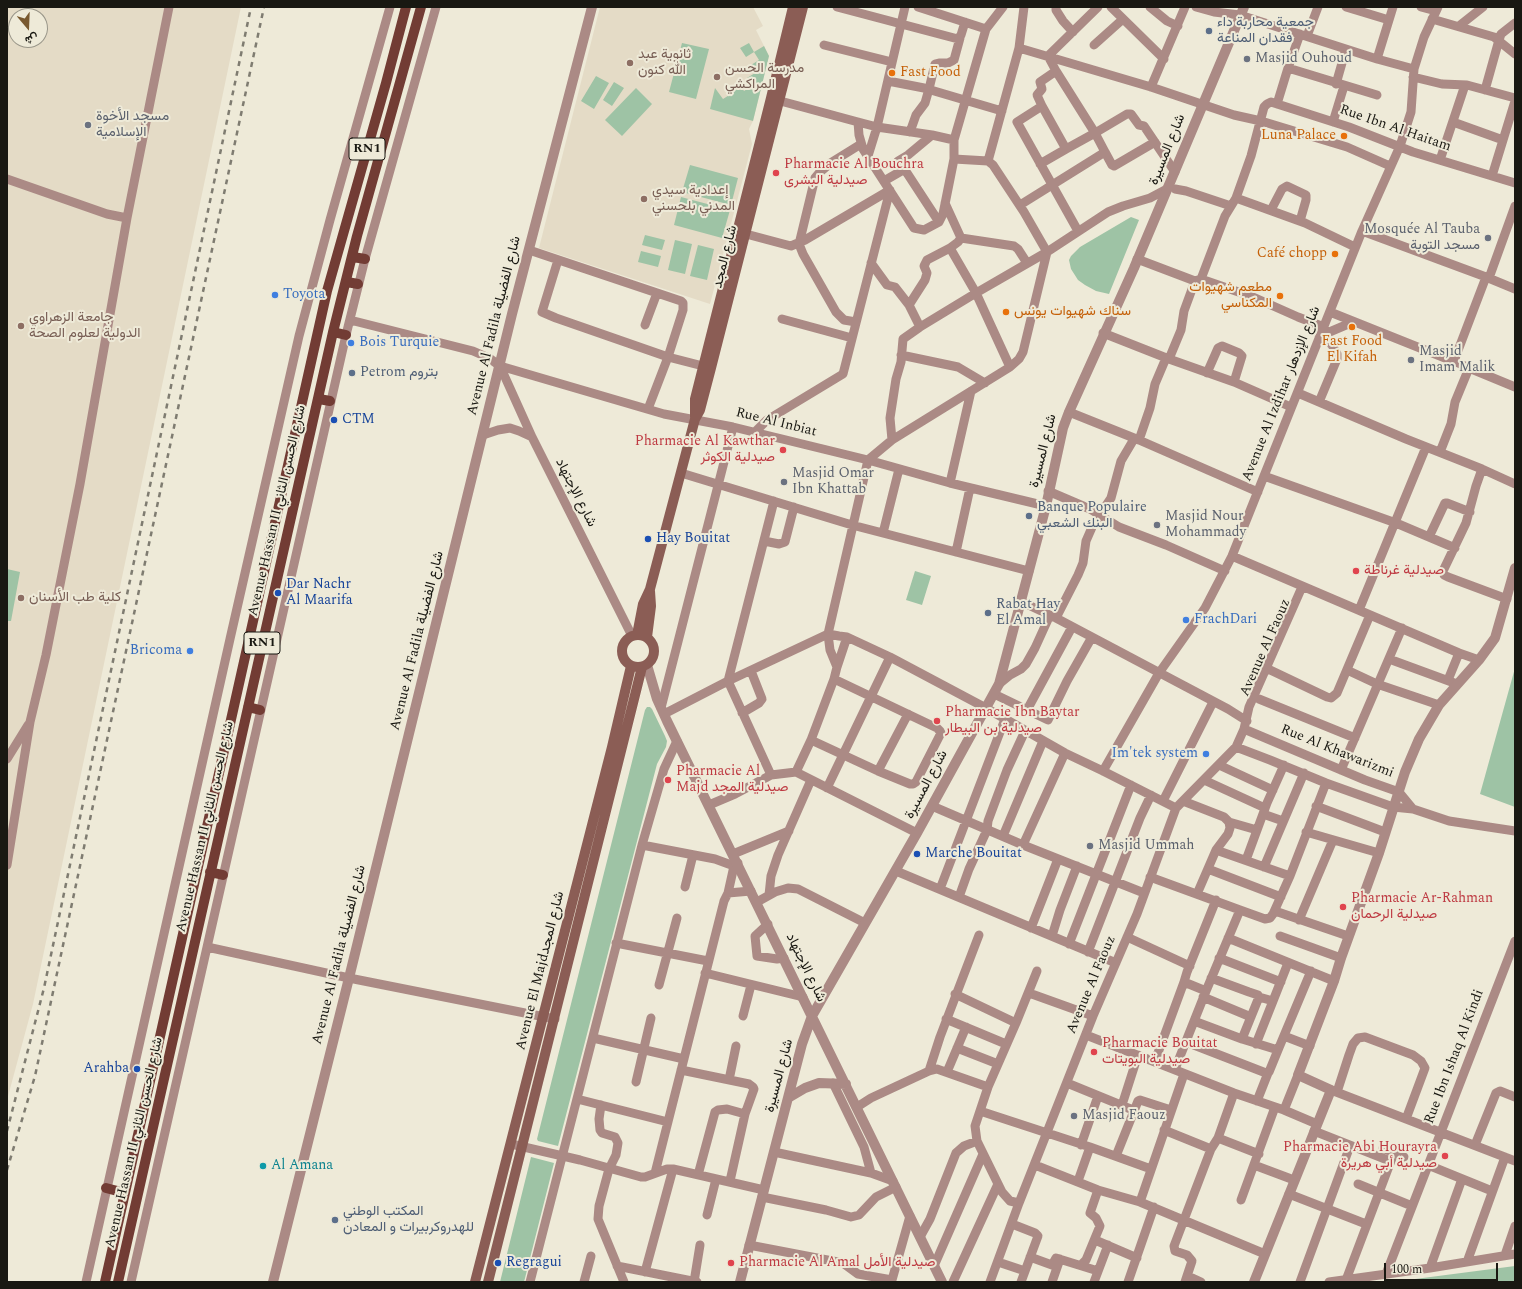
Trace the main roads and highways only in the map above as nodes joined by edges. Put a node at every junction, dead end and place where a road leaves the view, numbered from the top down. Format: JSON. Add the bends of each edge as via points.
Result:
{"nodes":[{"id":1,"x":406,"y":7,"type":"edge"},
{"id":2,"x":421,"y":7,"type":"edge"},
{"id":3,"x":793,"y":7,"type":"edge"},
{"id":4,"x":803,"y":7,"type":"edge"},
{"id":5,"x":776,"y":100,"type":"junction"},
{"id":6,"x":353,"y":257,"type":"junction"},
{"id":7,"x":365,"y":259,"type":"road end"},
{"id":8,"x":347,"y":282,"type":"junction"},
{"id":9,"x":358,"y":284,"type":"road end"},
{"id":10,"x":333,"y":332,"type":"junction"},
{"id":11,"x":346,"y":335,"type":"road end"},
{"id":12,"x":319,"y":399,"type":"junction"},
{"id":13,"x":330,"y":401,"type":"road end"},
{"id":14,"x":695,"y":419,"type":"junction"},
{"id":15,"x":638,"y":636,"type":"junction"},
{"id":16,"x":631,"y":666,"type":"junction"},
{"id":17,"x":644,"y":666,"type":"junction"},
{"id":18,"x":248,"y":707,"type":"junction"},
{"id":19,"x":260,"y":710,"type":"road end"},
{"id":20,"x":210,"y":872,"type":"junction"},
{"id":21,"x":223,"y":875,"type":"road end"},
{"id":22,"x":527,"y":1079,"type":"junction"},
{"id":23,"x":539,"y":1081,"type":"junction"},
{"id":24,"x":106,"y":1188,"type":"road end"},
{"id":25,"x":125,"y":1192,"type":"junction"},
{"id":26,"x":105,"y":1282,"type":"edge"},
{"id":27,"x":118,"y":1282,"type":"edge"},
{"id":28,"x":476,"y":1282,"type":"edge"},
{"id":29,"x":488,"y":1282,"type":"edge"}],
"edges":[{"from":1,"to":25,"type":"main road","name":"Avenue Hassan II شارع الحسن الثاني","number":"RN1","via":[[327,291]]},
{"from":2,"to":6,"type":"main road","name":"Avenue Hassan II شارع الحسن الثاني","number":"RN1"},
{"from":3,"to":5,"type":"main road","name":"شارع المجد"},
{"from":4,"to":5,"type":"main road","name":"شارع المجد"},
{"from":5,"to":14,"type":"main road","name":"شارع المجد","via":[[746,234],[710,375]]},
{"from":5,"to":14,"type":"main road","name":"شارع المجد","via":[[694,399]]},
{"from":6,"to":7,"type":"main road"},
{"from":6,"to":8,"type":"main road","name":"Avenue Hassan II شارع الحسن الثاني","number":"RN1"},
{"from":8,"to":9,"type":"main road"},
{"from":8,"to":10,"type":"main road","name":"Avenue Hassan II شارع الحسن الثاني","number":"RN1"},
{"from":10,"to":11,"type":"main road"},
{"from":10,"to":12,"type":"main road","name":"Avenue Hassan II شارع الحسن الثاني","number":"RN1"},
{"from":12,"to":13,"type":"main road"},
{"from":12,"to":18,"type":"main road","name":"Avenue Hassan II شارع الحسن الثاني","number":"RN1"},
{"from":14,"to":15,"type":"main road","name":"شارع المجد","via":[[650,590],[643,604]]},
{"from":15,"to":16,"type":"main road","name":"شارع المجد","via":[[626,640],[621,651],[622,657]]},
{"from":15,"to":17,"type":"main road","via":[[654,645],[655,651],[651,661]]},
{"from":16,"to":17,"type":"main road"},
{"from":16,"to":22,"type":"main road","name":"Avenue El Majdشارع المجد"},
{"from":17,"to":23,"type":"main road","name":"Avenue El Majdشارع المجد"},
{"from":18,"to":19,"type":"main road"},
{"from":18,"to":20,"type":"main road","name":"Avenue Hassan II شارع الحسن الثاني","number":"RN1"},
{"from":20,"to":21,"type":"main road"},
{"from":20,"to":27,"type":"main road","name":"Avenue Hassan II شارع الحسن الثاني","number":"RN1"},
{"from":22,"to":23,"type":"main road"},
{"from":22,"to":28,"type":"main road","name":"Avenue El Majdشارع المجد"},
{"from":23,"to":29,"type":"main road","name":"Avenue El Majdشارع المجد"},
{"from":24,"to":25,"type":"main road"},
{"from":25,"to":26,"type":"main road","name":"Avenue Hassan II شارع الحسن الثاني","number":"RN1"}]}
